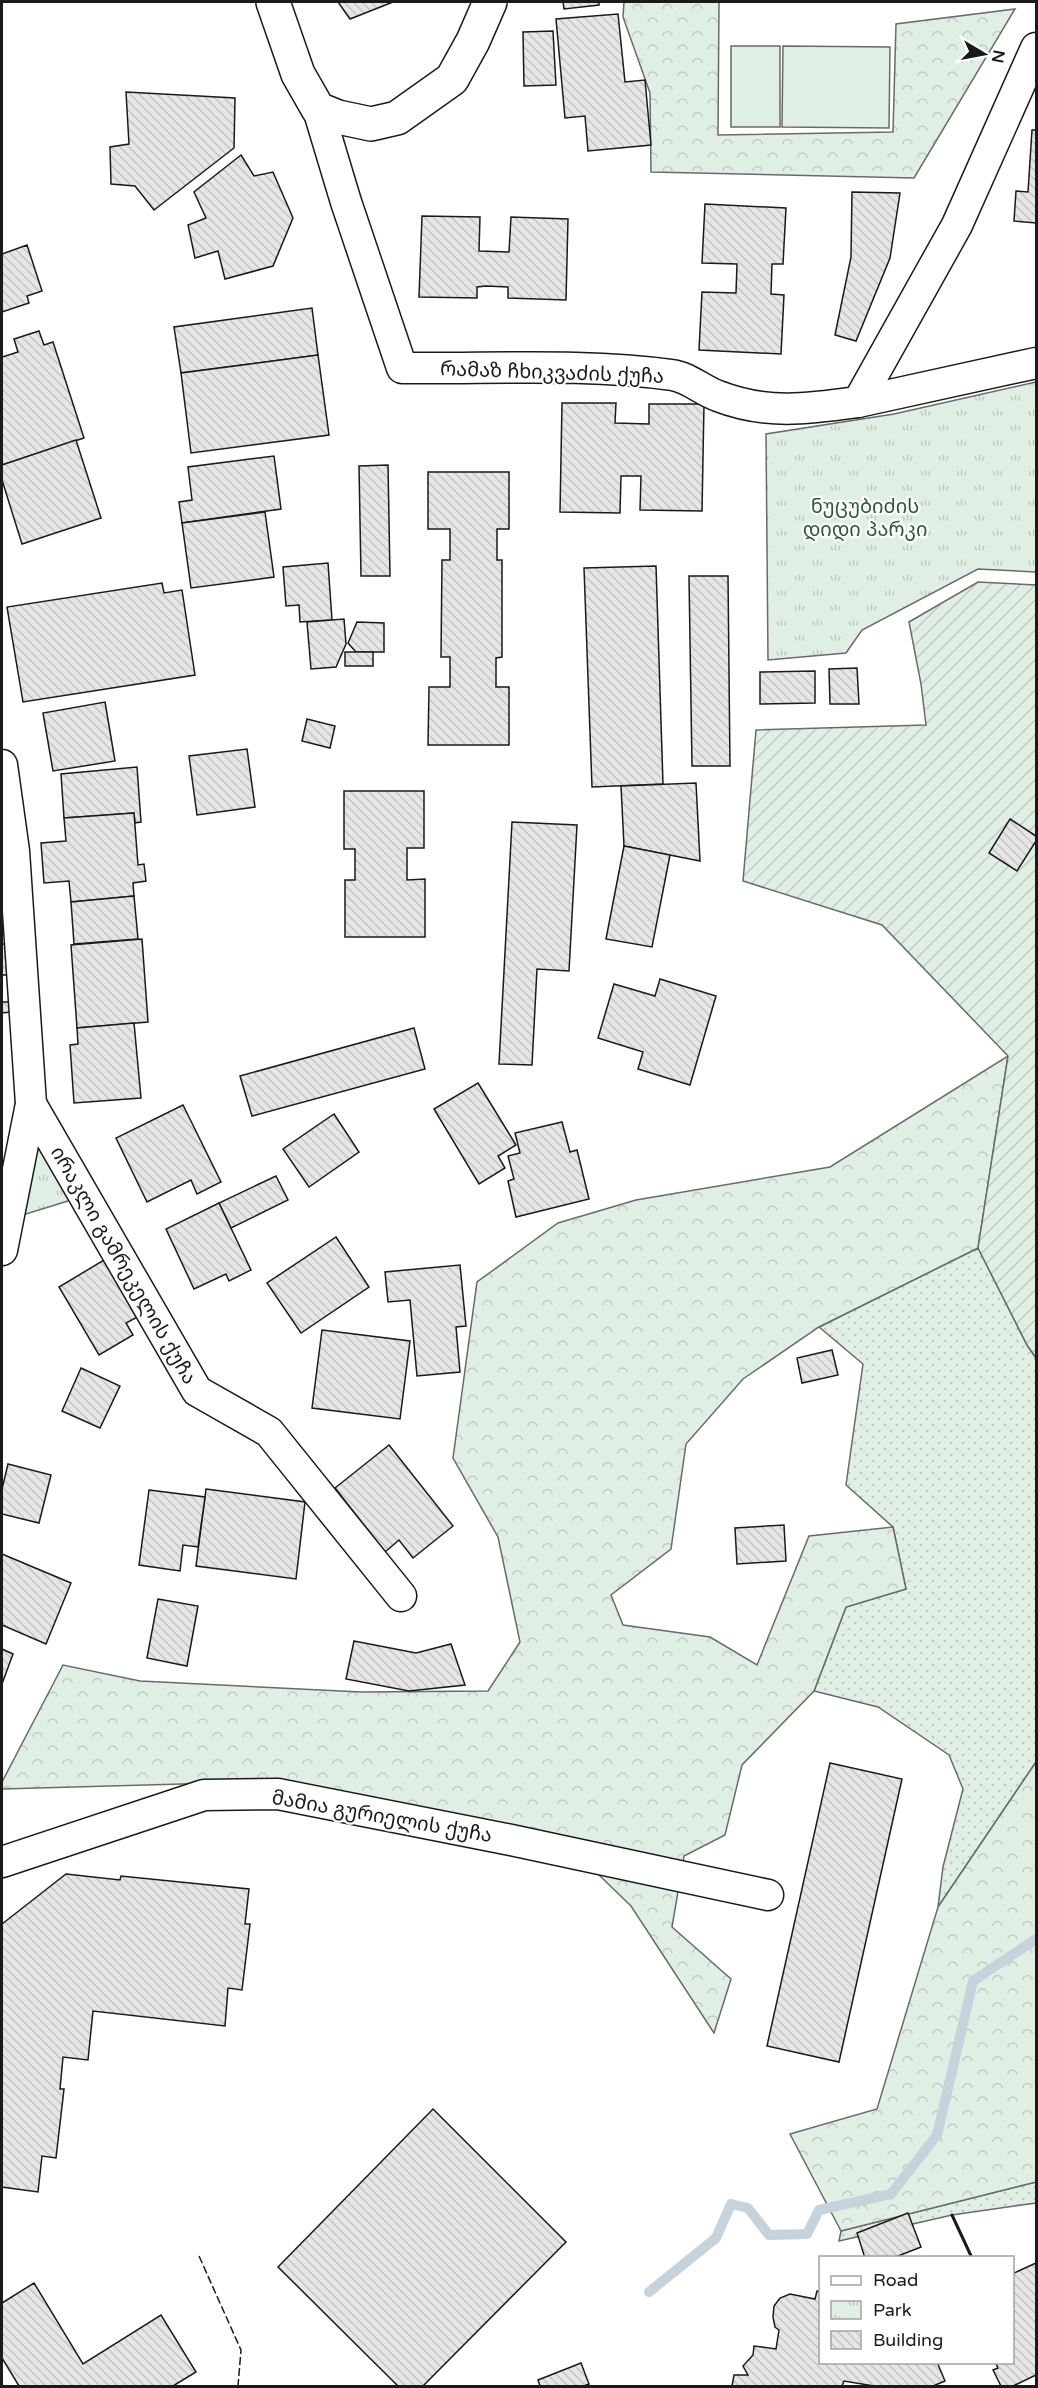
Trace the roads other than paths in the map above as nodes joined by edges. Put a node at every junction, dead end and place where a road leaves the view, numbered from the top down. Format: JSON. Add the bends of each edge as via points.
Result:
{"nodes":[{"id":1,"x":273,"y":2,"type":"edge"},
{"id":2,"x":490,"y":2,"type":"edge"},
{"id":3,"x":1036,"y":48,"type":"edge"},
{"id":4,"x":318,"y":109,"type":"junction"},
{"id":5,"x":1036,"y":363,"type":"edge"},
{"id":6,"x":858,"y":402,"type":"junction"},
{"id":7,"x":2,"y":765,"type":"edge"},
{"id":8,"x":31,"y":1104,"type":"junction"},
{"id":9,"x":2,"y":1250,"type":"edge"},
{"id":10,"x":401,"y":1596,"type":"dead end"},
{"id":11,"x":2,"y":1862,"type":"edge"},
{"id":12,"x":768,"y":1895,"type":"dead end"}],
"edges":[{"from":1,"to":4,"type":"street","name":"რამაზ ჩხიკვაძის ქუჩა","via":[[298,74]]},
{"from":2,"to":4,"type":"street","via":[[452,79],[397,118],[371,124]]},
{"from":3,"to":6,"type":"street","via":[[957,225]]},
{"from":4,"to":6,"type":"street","name":"რამაზ ჩხიკვაძის ქუჩა","via":[[402,368],[625,369],[677,376],[718,396],[749,405],[793,410]]},
{"from":5,"to":6,"type":"street"},
{"from":7,"to":8,"type":"street","name":"ირაკლი გამრეკელის ქუჩა","via":[[14,851]]},
{"from":8,"to":9,"type":"street","name":"ირაკლი გამრეკელის ქუჩა"},
{"from":8,"to":10,"type":"street","name":"ირაკლი გამრეკელის ქუჩა","via":[[197,1391],[269,1432]]},
{"from":11,"to":12,"type":"street","name":"მამია გურიელის ქუჩა","via":[[204,1795],[278,1794]]}]}
